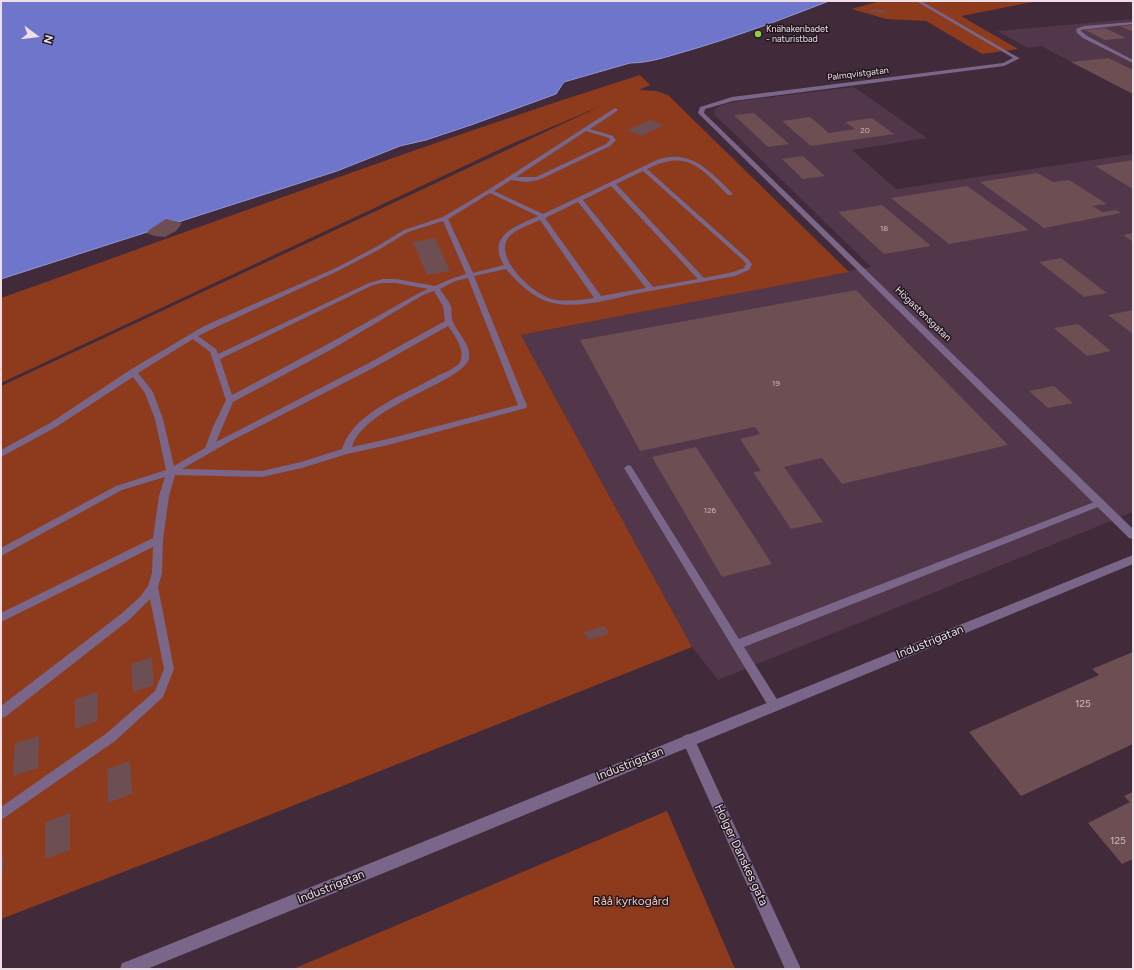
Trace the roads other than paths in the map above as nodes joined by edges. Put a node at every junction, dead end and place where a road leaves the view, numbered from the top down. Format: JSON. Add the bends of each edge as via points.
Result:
{"nodes":[{"id":1,"x":918,"y":1,"type":"edge"},
{"id":2,"x":1133,"y":22,"type":"edge"},
{"id":3,"x":1017,"y":58,"type":"joint"},
{"id":4,"x":1133,"y":62,"type":"edge"},
{"id":5,"x":702,"y":108,"type":"joint"},
{"id":6,"x":615,"y":110,"type":"dead end"},
{"id":7,"x":584,"y":129,"type":"junction"},
{"id":8,"x":643,"y":168,"type":"junction"},
{"id":9,"x":511,"y":178,"type":"junction"},
{"id":10,"x":612,"y":183,"type":"junction"},
{"id":11,"x":490,"y":191,"type":"junction"},
{"id":12,"x":730,"y":194,"type":"dead end"},
{"id":13,"x":579,"y":199,"type":"junction"},
{"id":14,"x":542,"y":216,"type":"junction"},
{"id":15,"x":445,"y":218,"type":"junction"},
{"id":16,"x":509,"y":266,"type":"junction"},
{"id":17,"x":470,"y":275,"type":"junction"},
{"id":18,"x":703,"y":280,"type":"junction"},
{"id":19,"x":436,"y":288,"type":"junction"},
{"id":20,"x":651,"y":289,"type":"junction"},
{"id":21,"x":599,"y":299,"type":"junction"},
{"id":22,"x":449,"y":322,"type":"junction"},
{"id":23,"x":192,"y":336,"type":"junction"},
{"id":24,"x":216,"y":358,"type":"junction"},
{"id":25,"x":133,"y":372,"type":"junction"},
{"id":26,"x":230,"y":400,"type":"junction"},
{"id":27,"x":208,"y":450,"type":"junction"},
{"id":28,"x":346,"y":451,"type":"junction"},
{"id":29,"x":1,"y":454,"type":"edge"},
{"id":30,"x":628,"y":468,"type":"dead end"},
{"id":31,"x":171,"y":472,"type":"junction"},
{"id":32,"x":1100,"y":503,"type":"junction"},
{"id":33,"x":1133,"y":534,"type":"edge"},
{"id":34,"x":158,"y":540,"type":"junction"},
{"id":35,"x":1,"y":552,"type":"edge"},
{"id":36,"x":1133,"y":559,"type":"edge"},
{"id":37,"x":153,"y":587,"type":"junction"},
{"id":38,"x":1,"y":618,"type":"edge"},
{"id":39,"x":737,"y":645,"type":"junction"},
{"id":40,"x":774,"y":705,"type":"junction"},
{"id":41,"x":1,"y":713,"type":"edge"},
{"id":42,"x":688,"y":740,"type":"junction"},
{"id":43,"x":1,"y":814,"type":"edge"},
{"id":44,"x":128,"y":969,"type":"edge"},
{"id":45,"x":793,"y":969,"type":"edge"}],
"edges":[{"from":1,"to":3,"type":"lane"},
{"from":2,"to":4,"type":"lane","via":[[1084,26],[1078,29],[1085,37]]},
{"from":3,"to":5,"type":"street","name":"Palmqvistgatan","via":[[1004,64],[732,99]]},
{"from":5,"to":32,"type":"street","name":"Högastensgatan","via":[[701,112],[706,119]]},
{"from":6,"to":7,"type":"lane"},
{"from":7,"to":9,"type":"lane"},
{"from":7,"to":9,"type":"lane","via":[[611,137],[613,140],[608,145],[537,179]]},
{"from":8,"to":10,"type":"lane"},
{"from":8,"to":12,"type":"lane","via":[[672,158],[684,158],[699,167]]},
{"from":8,"to":18,"type":"lane","via":[[748,262],[748,268],[742,272]]},
{"from":9,"to":11,"type":"lane"},
{"from":10,"to":13,"type":"lane"},
{"from":10,"to":18,"type":"lane"},
{"from":11,"to":14,"type":"lane"},
{"from":11,"to":15,"type":"lane"},
{"from":13,"to":14,"type":"lane"},
{"from":13,"to":20,"type":"lane"},
{"from":14,"to":16,"type":"lane","via":[[512,231],[505,238],[502,246],[504,260]]},
{"from":14,"to":21,"type":"lane"},
{"from":15,"to":17,"type":"lane"},
{"from":15,"to":23,"type":"lane","via":[[406,231],[338,269]]},
{"from":16,"to":17,"type":"lane"},
{"from":16,"to":21,"type":"lane","via":[[533,292],[545,300],[566,302]]},
{"from":17,"to":19,"type":"lane"},
{"from":17,"to":28,"type":"lane","via":[[523,406]]},
{"from":18,"to":20,"type":"lane"},
{"from":19,"to":22,"type":"lane","via":[[447,306]]},
{"from":19,"to":24,"type":"lane","via":[[396,281],[371,284]]},
{"from":19,"to":26,"type":"lane","via":[[420,294],[331,346]]},
{"from":20,"to":21,"type":"lane"},
{"from":22,"to":27,"type":"lane","via":[[372,366]]},
{"from":22,"to":28,"type":"lane","via":[[465,354],[459,367],[369,418],[353,432],[346,444]]},
{"from":23,"to":24,"type":"lane","via":[[213,351]]},
{"from":23,"to":25,"type":"lane"},
{"from":24,"to":26,"type":"lane"},
{"from":25,"to":29,"type":"lane"},
{"from":25,"to":31,"type":"lane","via":[[149,392],[159,419]]},
{"from":26,"to":27,"type":"lane"},
{"from":27,"to":31,"type":"lane"},
{"from":28,"to":31,"type":"lane","via":[[262,474]]},
{"from":30,"to":39,"type":"lane"},
{"from":31,"to":34,"type":"lane","via":[[164,496]]},
{"from":31,"to":35,"type":"lane","via":[[119,488]]},
{"from":32,"to":33,"type":"street","name":"Högastensgatan"},
{"from":32,"to":39,"type":"lane"},
{"from":34,"to":37,"type":"lane","via":[[157,573]]},
{"from":34,"to":38,"type":"lane"},
{"from":36,"to":40,"type":"street","name":"Industrigatan"},
{"from":37,"to":41,"type":"lane","via":[[144,600],[125,617]]},
{"from":37,"to":43,"type":"lane","via":[[169,669],[158,694],[110,737]]},
{"from":39,"to":40,"type":"lane"},
{"from":40,"to":42,"type":"street","name":"Industrigatan"},
{"from":42,"to":44,"type":"street","name":"Industrigatan"},
{"from":42,"to":45,"type":"street","name":"Holger Danskes gata"}]}
